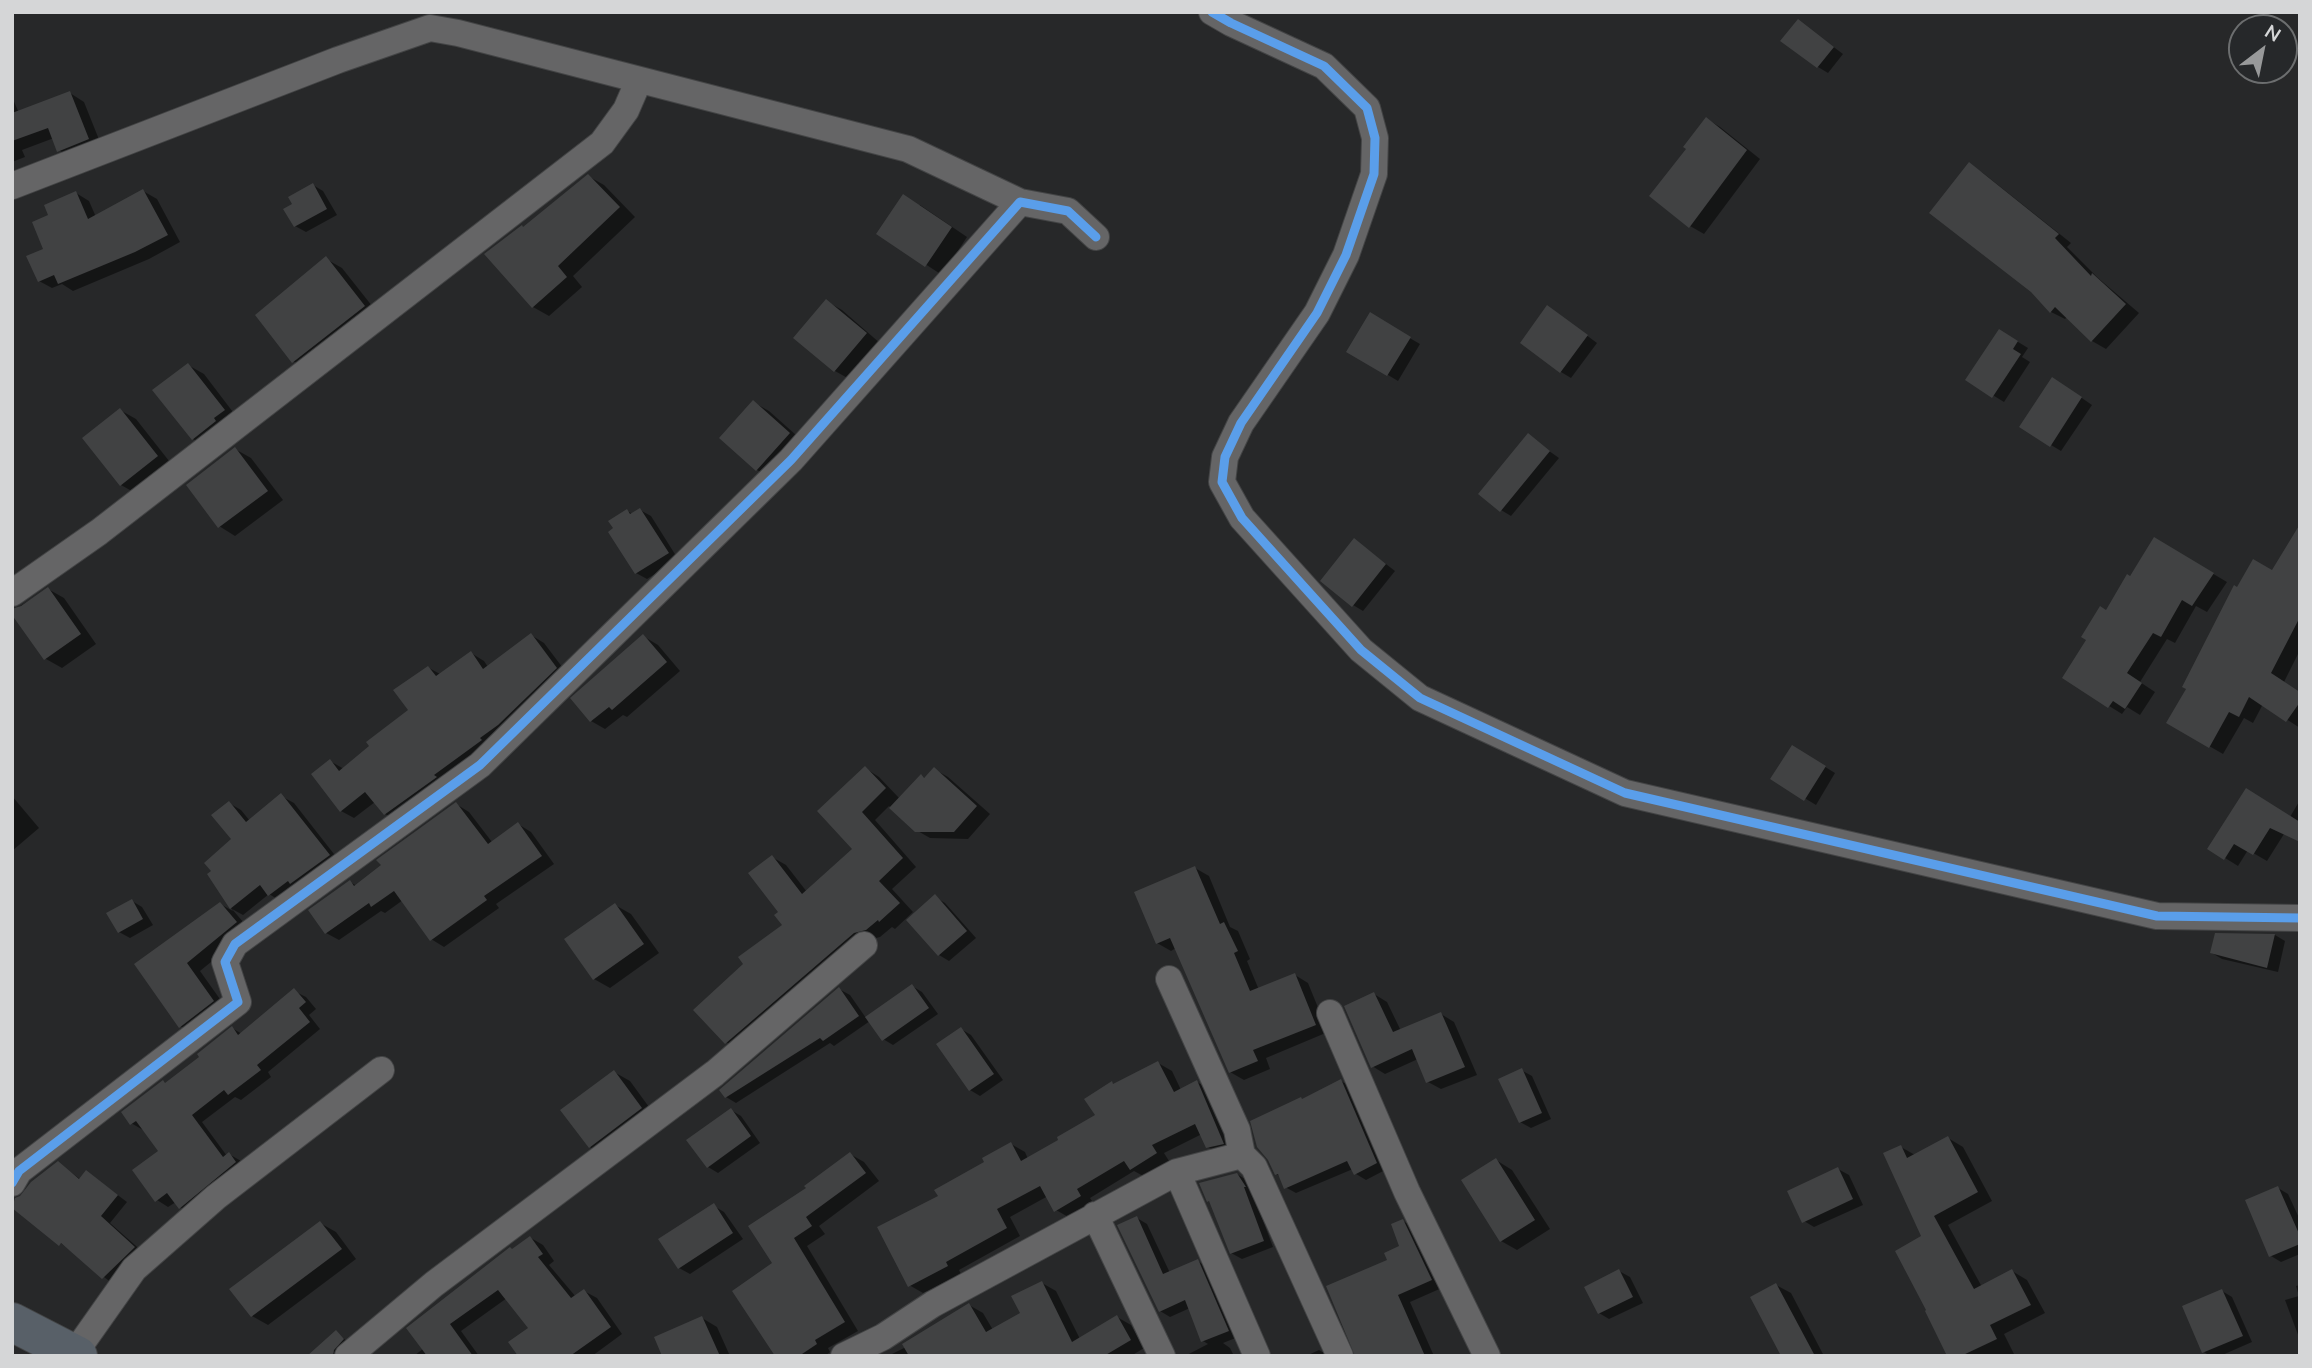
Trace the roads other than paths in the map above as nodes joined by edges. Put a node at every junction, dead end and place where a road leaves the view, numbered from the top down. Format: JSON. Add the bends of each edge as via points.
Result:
{"nodes":[{"id":1,"x":1212,"y":12,"type":"edge"},
{"id":2,"x":639,"y":80,"type":"junction"},
{"id":3,"x":12,"y":186,"type":"edge"},
{"id":4,"x":1020,"y":202,"type":"junction"},
{"id":5,"x":1096,"y":237,"type":"dead end"},
{"id":6,"x":12,"y":593,"type":"edge"},
{"id":7,"x":2300,"y":918,"type":"edge"},
{"id":8,"x":864,"y":946,"type":"dead end"},
{"id":9,"x":1169,"y":979,"type":"dead end"},
{"id":10,"x":1330,"y":1013,"type":"dead end"},
{"id":11,"x":381,"y":1070,"type":"dead end"},
{"id":12,"x":1242,"y":1155,"type":"junction"},
{"id":13,"x":1177,"y":1172,"type":"junction"},
{"id":14,"x":12,"y":1183,"type":"edge"},
{"id":15,"x":1095,"y":1216,"type":"junction"},
{"id":16,"x":12,"y":1322,"type":"edge"},
{"id":17,"x":76,"y":1355,"type":"edge"},
{"id":18,"x":348,"y":1356,"type":"edge"},
{"id":19,"x":844,"y":1356,"type":"edge"},
{"id":20,"x":1162,"y":1356,"type":"edge"},
{"id":21,"x":1257,"y":1356,"type":"edge"},
{"id":22,"x":1340,"y":1356,"type":"edge"},
{"id":23,"x":1487,"y":1356,"type":"edge"}],
"edges":[{"from":1,"to":7,"type":"street","via":[[1324,66],[1367,108],[1375,138],[1374,174],[1346,255],[1317,313],[1241,423],[1225,457],[1222,482],[1242,518],[1361,650],[1420,698],[1625,793],[2157,916]]},
{"from":2,"to":3,"type":"street","via":[[430,28]]},
{"from":2,"to":4,"type":"street","via":[[908,149]]},
{"from":2,"to":6,"type":"street","via":[[626,110],[602,143],[99,532]]},
{"from":4,"to":5,"type":"street","via":[[1068,211]]},
{"from":4,"to":14,"type":"street","via":[[792,460],[480,765],[235,944],[225,962],[238,1002],[19,1171]]},
{"from":8,"to":18,"type":"street","via":[[715,1073],[434,1284]]},
{"from":9,"to":12,"type":"street","via":[[1237,1130]]},
{"from":10,"to":23,"type":"street","via":[[1407,1192]]},
{"from":11,"to":17,"type":"street","via":[[216,1197],[134,1269]]},
{"from":12,"to":13,"type":"street"},
{"from":12,"to":22,"type":"street","via":[[1254,1167]]},
{"from":13,"to":15,"type":"street"},
{"from":13,"to":21,"type":"street"},
{"from":15,"to":19,"type":"street"},
{"from":15,"to":20,"type":"street"},
{"from":16,"to":17,"type":"highway"}]}
